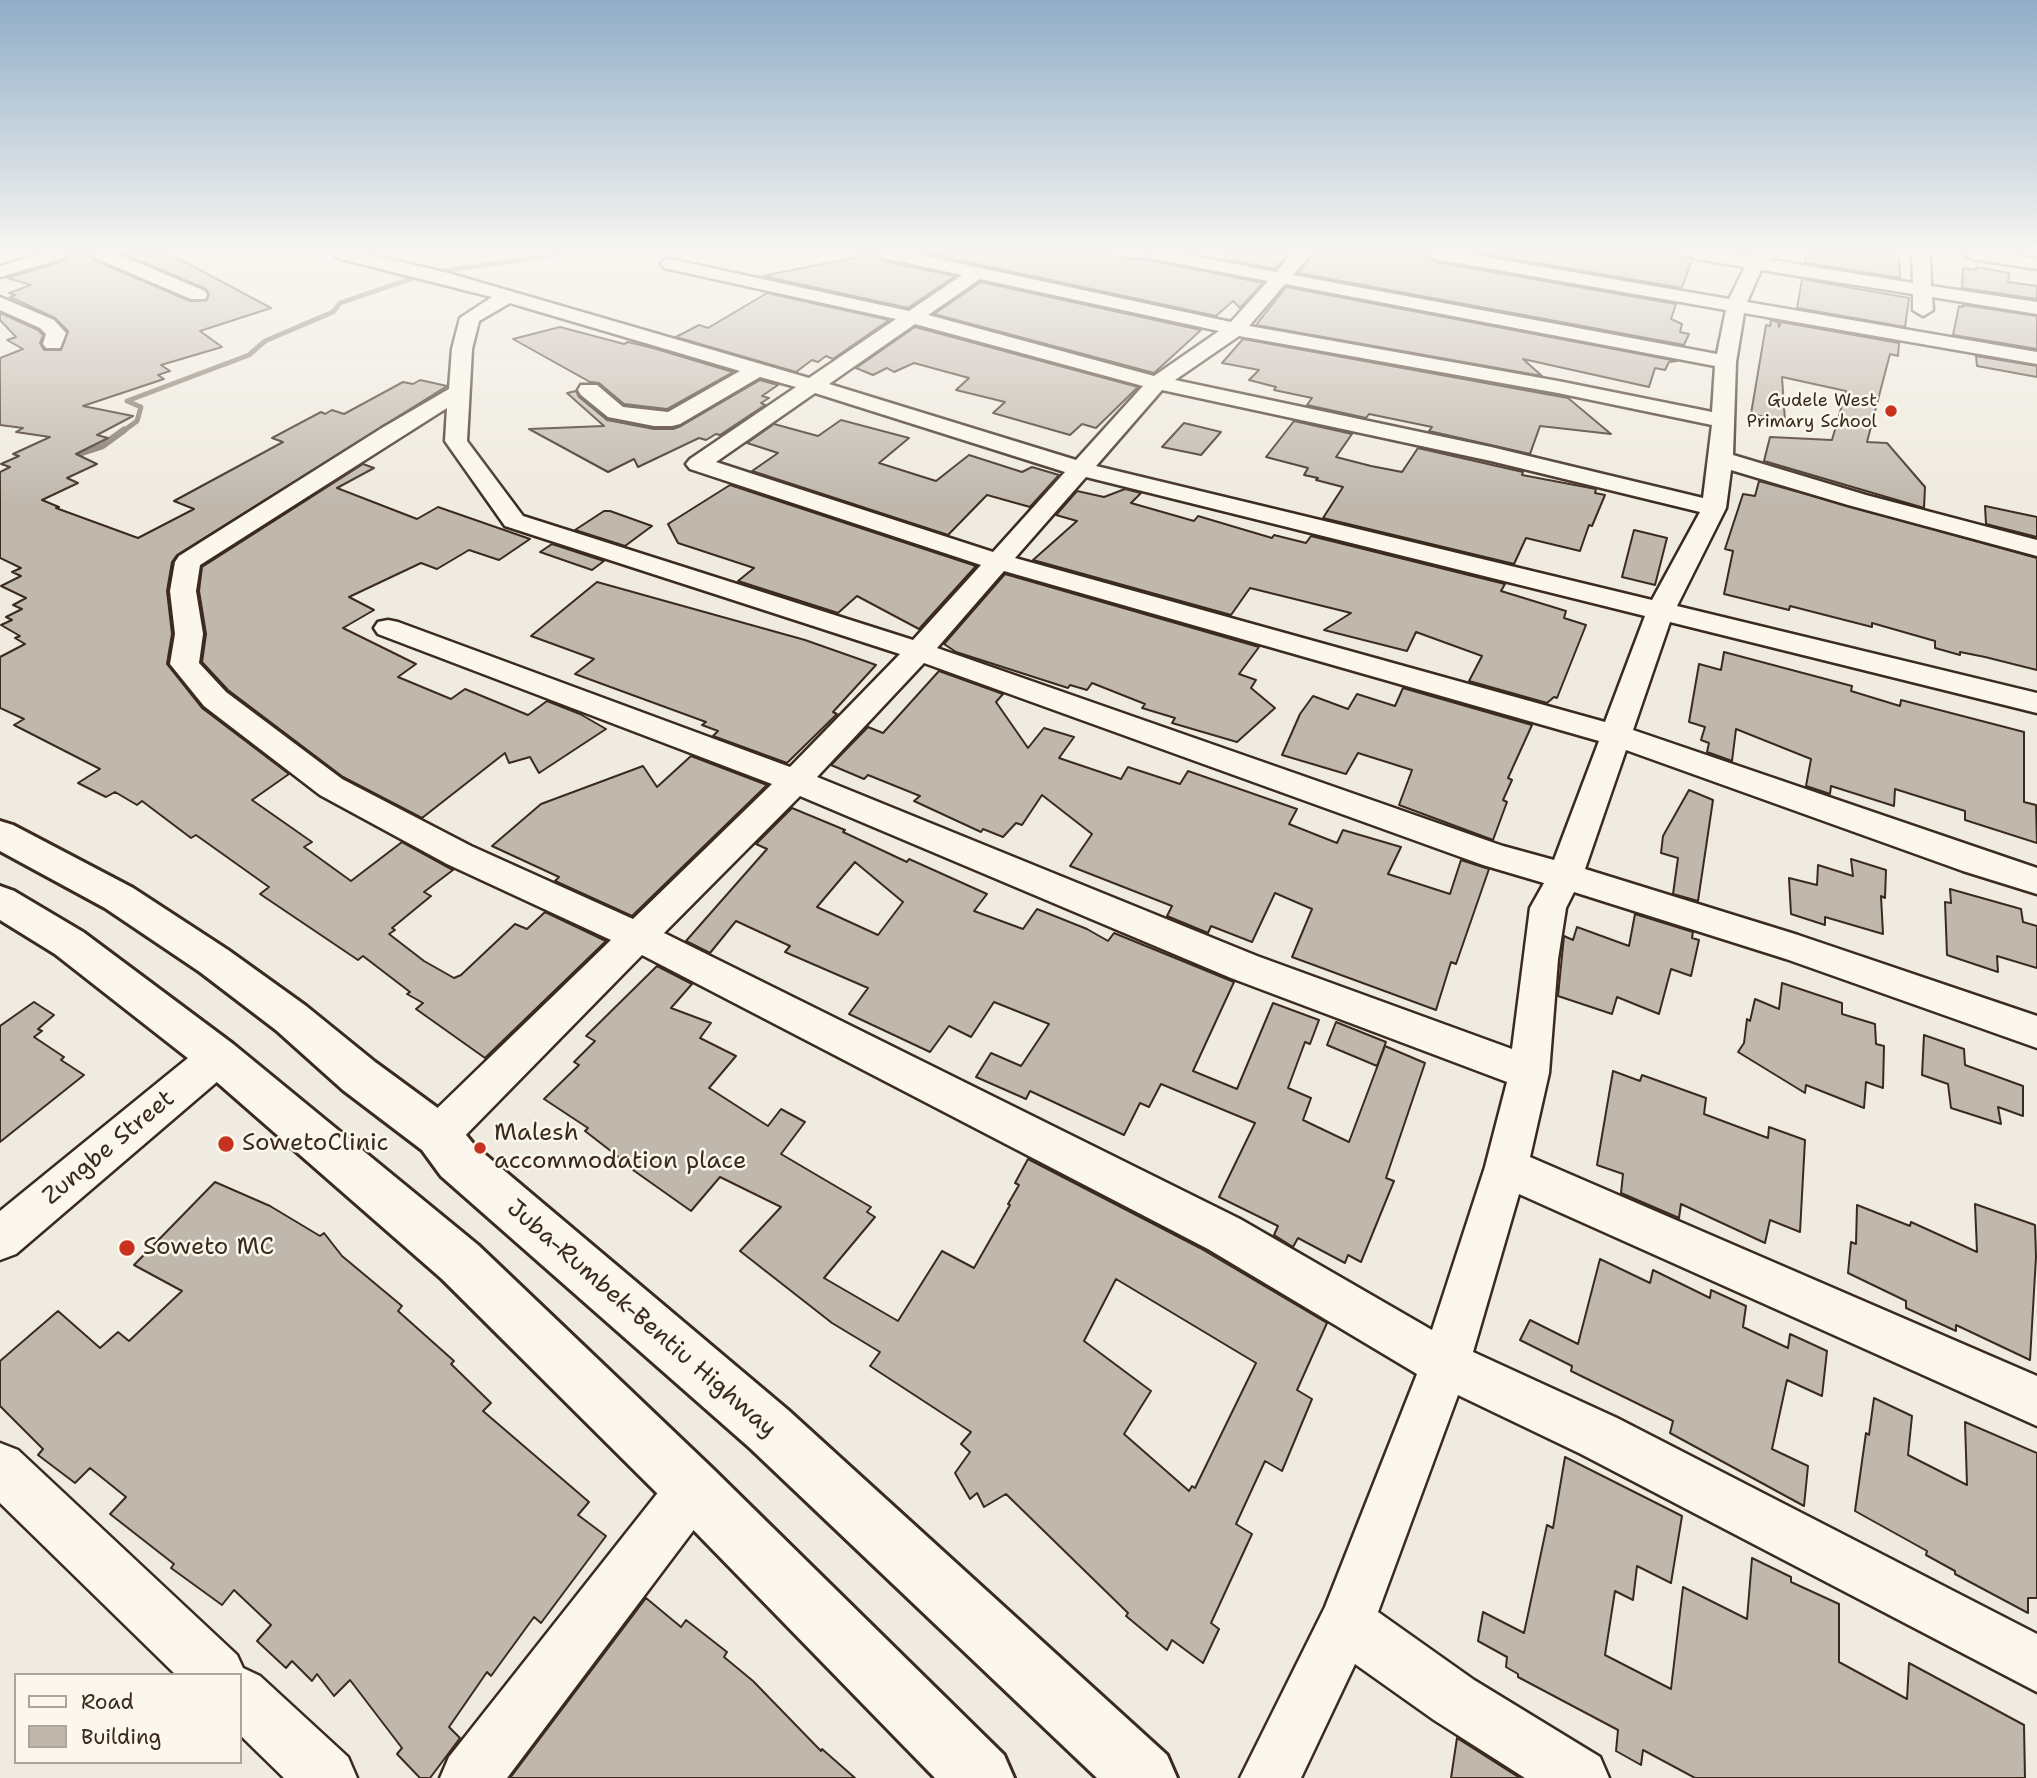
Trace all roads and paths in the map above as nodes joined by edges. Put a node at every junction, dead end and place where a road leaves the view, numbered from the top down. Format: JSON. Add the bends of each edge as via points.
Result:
{"nodes":[{"id":1,"x":55,"y":337,"type":"edge"},
{"id":2,"x":464,"y":337,"type":"edge"},
{"id":3,"x":648,"y":337,"type":"edge"},
{"id":4,"x":884,"y":337,"type":"edge"},
{"id":5,"x":986,"y":337,"type":"edge"},
{"id":6,"x":1223,"y":337,"type":"edge"},
{"id":7,"x":1279,"y":337,"type":"edge"},
{"id":8,"x":1623,"y":337,"type":"edge"},
{"id":9,"x":1730,"y":337,"type":"edge"},
{"id":10,"x":1918,"y":337,"type":"edge"},
{"id":11,"x":1924,"y":338,"type":"joint"},
{"id":12,"x":53,"y":344,"type":"dead end"},
{"id":13,"x":2037,"y":358,"type":"edge"},
{"id":14,"x":1726,"y":362,"type":"junction"},
{"id":15,"x":758,"y":369,"type":"junction"},
{"id":16,"x":1157,"y":383,"type":"junction"},
{"id":17,"x":814,"y":386,"type":"junction"},
{"id":18,"x":589,"y":390,"type":"dead end"},
{"id":19,"x":458,"y":393,"type":"junction"},
{"id":20,"x":1722,"y":421,"type":"junction"},
{"id":21,"x":1721,"y":459,"type":"junction"},
{"id":22,"x":1080,"y":469,"type":"junction"},
{"id":23,"x":1714,"y":508,"type":"junction"},
{"id":24,"x":2037,"y":548,"type":"edge"},
{"id":25,"x":996,"y":561,"type":"junction"},
{"id":26,"x":1660,"y":612,"type":"junction"},
{"id":27,"x":388,"y":628,"type":"dead end"},
{"id":28,"x":919,"y":651,"type":"junction"},
{"id":29,"x":2037,"y":703,"type":"edge"},
{"id":30,"x":1615,"y":736,"type":"junction"},
{"id":31,"x":795,"y":780,"type":"junction"},
{"id":32,"x":0,"y":834,"type":"edge"},
{"id":33,"x":1566,"y":875,"type":"junction"},
{"id":34,"x":2037,"y":881,"type":"edge"},
{"id":35,"x":0,"y":901,"type":"edge"},
{"id":36,"x":637,"y":936,"type":"junction"},
{"id":37,"x":2037,"y":1032,"type":"edge"},
{"id":38,"x":218,"y":1057,"type":"junction"},
{"id":39,"x":1529,"y":1073,"type":"junction"},
{"id":40,"x":438,"y":1135,"type":"junction"},
{"id":41,"x":1506,"y":1167,"type":"junction"},
{"id":42,"x":0,"y":1239,"type":"edge"},
{"id":43,"x":1445,"y":1364,"type":"junction"},
{"id":44,"x":2037,"y":1401,"type":"edge"},
{"id":45,"x":0,"y":1468,"type":"edge"},
{"id":46,"x":693,"y":1489,"type":"junction"},
{"id":47,"x":1346,"y":1623,"type":"junction"},
{"id":48,"x":2037,"y":1664,"type":"edge"},
{"id":49,"x":215,"y":1673,"type":"edge"},
{"id":50,"x":242,"y":1698,"type":"edge"},
{"id":51,"x":327,"y":1778,"type":"edge"},
{"id":52,"x":470,"y":1778,"type":"edge"},
{"id":53,"x":981,"y":1778,"type":"edge"},
{"id":54,"x":1144,"y":1778,"type":"edge"},
{"id":55,"x":1270,"y":1778,"type":"edge"},
{"id":56,"x":1579,"y":1778,"type":"edge"}],
"edges":[{"from":1,"to":12,"type":"street"},
{"from":2,"to":19,"type":"street"},
{"from":3,"to":15,"type":"street"},
{"from":4,"to":17,"type":"street"},
{"from":5,"to":16,"type":"street"},
{"from":6,"to":16,"type":"street"},
{"from":7,"to":20,"type":"street"},
{"from":8,"to":14,"type":"street"},
{"from":9,"to":14,"type":"street"},
{"from":10,"to":11,"type":"street"},
{"from":11,"to":13,"type":"street"},
{"from":14,"to":20,"type":"street"},
{"from":15,"to":17,"type":"street"},
{"from":15,"to":18,"type":"street","via":[[672,419],[616,412]]},
{"from":16,"to":22,"type":"street"},
{"from":16,"to":23,"type":"street","via":[[1492,454]]},
{"from":17,"to":22,"type":"street"},
{"from":17,"to":25,"type":"street","via":[[698,464]]},
{"from":19,"to":28,"type":"street","via":[[456,441],[514,521]]},
{"from":19,"to":36,"type":"street","via":[[188,562],[183,591],[189,634],[184,664],[215,699],[331,787],[459,855]]},
{"from":20,"to":21,"type":"street"},
{"from":21,"to":23,"type":"street"},
{"from":21,"to":24,"type":"street"},
{"from":22,"to":25,"type":"street"},
{"from":22,"to":26,"type":"street"},
{"from":23,"to":26,"type":"street"},
{"from":25,"to":28,"type":"street"},
{"from":25,"to":30,"type":"street"},
{"from":26,"to":29,"type":"street"},
{"from":26,"to":30,"type":"street"},
{"from":27,"to":31,"type":"street"},
{"from":28,"to":31,"type":"street"},
{"from":28,"to":33,"type":"street","via":[[1495,856]]},
{"from":30,"to":33,"type":"street"},
{"from":30,"to":34,"type":"street"},
{"from":31,"to":36,"type":"street"},
{"from":31,"to":39,"type":"street","via":[[1244,967]]},
{"from":32,"to":40,"type":"highway","name":"Juba-Rumbek-Bentiu Highway","via":[[119,898],[214,961]]},
{"from":33,"to":37,"type":"street"},
{"from":33,"to":39,"type":"street","via":[[1548,908]]},
{"from":35,"to":38,"type":"highway","via":[[69,943]]},
{"from":36,"to":40,"type":"street"},
{"from":36,"to":43,"type":"street","via":[[1224,1234]]},
{"from":38,"to":42,"type":"street","name":"Zungbe Street"},
{"from":38,"to":46,"type":"highway","via":[[460,1262]]},
{"from":39,"to":41,"type":"street"},
{"from":40,"to":54,"type":"highway","name":"Juba-Rumbek-Bentiu Highway","via":[[458,1161],[769,1429]]},
{"from":41,"to":43,"type":"street"},
{"from":41,"to":44,"type":"street"},
{"from":43,"to":47,"type":"street"},
{"from":43,"to":48,"type":"street","via":[[1599,1436]]},
{"from":45,"to":49,"type":"street"},
{"from":46,"to":52,"type":"street"},
{"from":46,"to":53,"type":"highway"},
{"from":47,"to":55,"type":"street"},
{"from":47,"to":56,"type":"street","via":[[1454,1700]]},
{"from":50,"to":51,"type":"street"}]}
